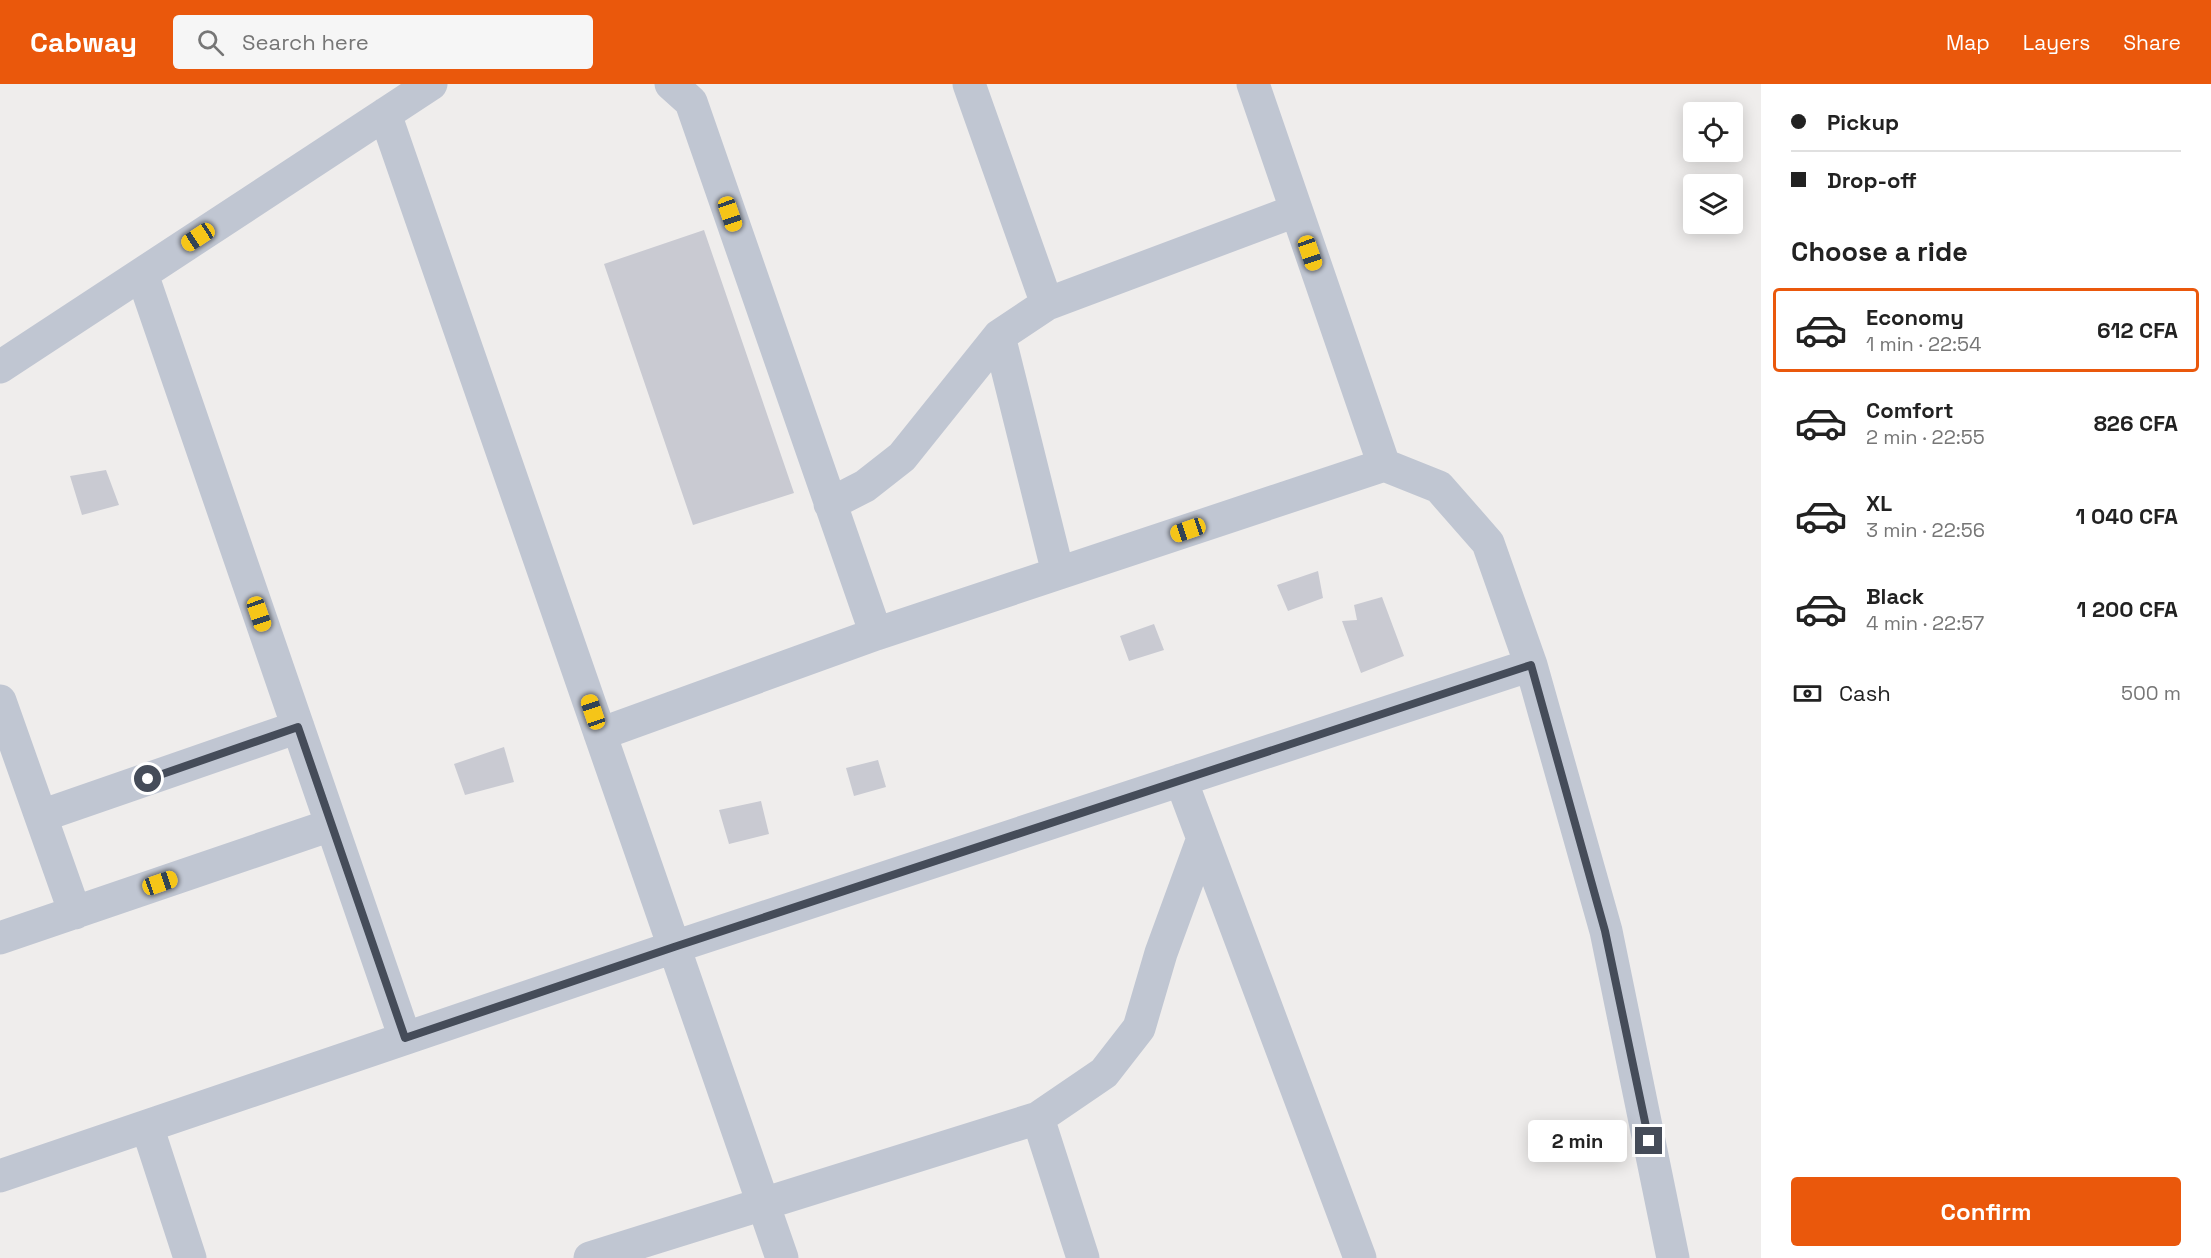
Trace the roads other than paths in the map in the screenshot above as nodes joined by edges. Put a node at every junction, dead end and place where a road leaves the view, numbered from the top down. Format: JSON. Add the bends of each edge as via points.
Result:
{"nodes":[{"id":1,"x":431,"y":84,"type":"edge"},
{"id":2,"x":671,"y":84,"type":"edge"},
{"id":3,"x":969,"y":84,"type":"edge"},
{"id":4,"x":1253,"y":84,"type":"edge"},
{"id":5,"x":385,"y":114,"type":"junction"},
{"id":6,"x":1295,"y":211,"type":"junction"},
{"id":7,"x":142,"y":274,"type":"junction"},
{"id":8,"x":1047,"y":304,"type":"junction"},
{"id":9,"x":999,"y":336,"type":"junction"},
{"id":10,"x":0,"y":367,"type":"edge"},
{"id":11,"x":1384,"y":465,"type":"junction"},
{"id":12,"x":830,"y":504,"type":"junction"},
{"id":13,"x":1058,"y":573,"type":"junction"},
{"id":14,"x":876,"y":634,"type":"junction"},
{"id":15,"x":1531,"y":665,"type":"junction"},
{"id":16,"x":0,"y":701,"type":"edge"},
{"id":17,"x":298,"y":727,"type":"junction"},
{"id":18,"x":600,"y":734,"type":"junction"},
{"id":19,"x":1181,"y":780,"type":"junction"},
{"id":20,"x":41,"y":816,"type":"junction"},
{"id":21,"x":332,"y":825,"type":"junction"},
{"id":22,"x":1203,"y":841,"type":"junction"},
{"id":23,"x":75,"y":913,"type":"junction"},
{"id":24,"x":0,"y":938,"type":"edge"},
{"id":25,"x":674,"y":947,"type":"junction"},
{"id":26,"x":405,"y":1038,"type":"junction"},
{"id":27,"x":1038,"y":1118,"type":"junction"},
{"id":28,"x":147,"y":1126,"type":"junction"},
{"id":29,"x":0,"y":1176,"type":"edge"},
{"id":30,"x":763,"y":1202,"type":"junction"},
{"id":31,"x":190,"y":1258,"type":"edge"},
{"id":32,"x":590,"y":1258,"type":"edge"},
{"id":33,"x":782,"y":1258,"type":"edge"},
{"id":34,"x":1083,"y":1258,"type":"edge"},
{"id":35,"x":1360,"y":1258,"type":"edge"},
{"id":36,"x":1673,"y":1258,"type":"edge"}],
"edges":[{"from":1,"to":5,"type":"street"},
{"from":2,"to":12,"type":"street","via":[[691,102]]},
{"from":3,"to":8,"type":"street"},
{"from":4,"to":6,"type":"street"},
{"from":5,"to":7,"type":"street"},
{"from":5,"to":18,"type":"street"},
{"from":6,"to":8,"type":"street"},
{"from":6,"to":11,"type":"street"},
{"from":7,"to":10,"type":"street"},
{"from":7,"to":17,"type":"street"},
{"from":8,"to":9,"type":"street"},
{"from":9,"to":12,"type":"street","via":[[902,457],[865,486]]},
{"from":9,"to":13,"type":"street"},
{"from":11,"to":13,"type":"street"},
{"from":11,"to":15,"type":"street","via":[[1439,487],[1488,543]]},
{"from":12,"to":14,"type":"street"},
{"from":13,"to":14,"type":"street"},
{"from":14,"to":18,"type":"street"},
{"from":15,"to":19,"type":"street"},
{"from":15,"to":36,"type":"street","via":[[1605,931]]},
{"from":16,"to":20,"type":"street"},
{"from":17,"to":20,"type":"street"},
{"from":17,"to":21,"type":"street"},
{"from":18,"to":25,"type":"street"},
{"from":19,"to":22,"type":"street"},
{"from":19,"to":25,"type":"street"},
{"from":20,"to":23,"type":"street"},
{"from":21,"to":23,"type":"street"},
{"from":21,"to":26,"type":"street"},
{"from":22,"to":27,"type":"street","via":[[1161,953],[1139,1028],[1104,1073]]},
{"from":22,"to":35,"type":"street"},
{"from":23,"to":24,"type":"street"},
{"from":25,"to":26,"type":"street"},
{"from":25,"to":30,"type":"street"},
{"from":26,"to":28,"type":"street"},
{"from":27,"to":30,"type":"street"},
{"from":27,"to":34,"type":"street"},
{"from":28,"to":29,"type":"street"},
{"from":28,"to":31,"type":"street"},
{"from":30,"to":32,"type":"street"},
{"from":30,"to":33,"type":"street"}]}
